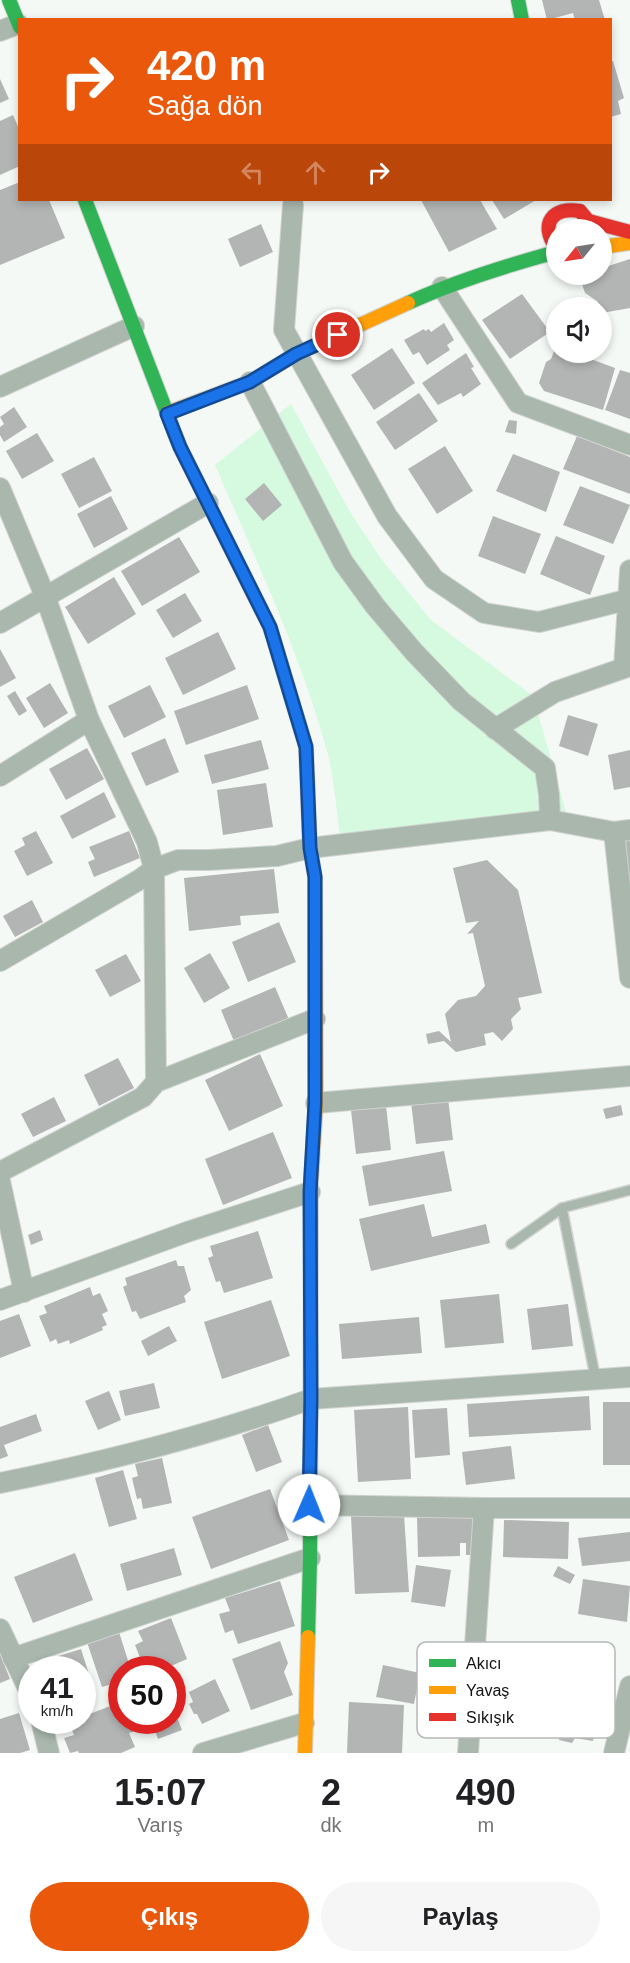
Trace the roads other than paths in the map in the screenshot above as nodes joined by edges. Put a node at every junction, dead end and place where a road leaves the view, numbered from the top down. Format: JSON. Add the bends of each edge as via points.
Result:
{"nodes":[{"id":1,"x":9,"y":0,"type":"edge"},
{"id":2,"x":518,"y":0,"type":"edge"},
{"id":3,"x":522,"y":18,"type":"edge"},
{"id":4,"x":13,"y":27,"type":"edge"},
{"id":5,"x":85,"y":201,"type":"edge"},
{"id":6,"x":571,"y":204,"type":"edge"},
{"id":7,"x":293,"y":205,"type":"dead end"},
{"id":8,"x":553,"y":219,"type":"edge"},
{"id":9,"x":586,"y":219,"type":"edge"},
{"id":10,"x":546,"y":227,"type":"edge"},
{"id":11,"x":612,"y":229,"type":"edge"},
{"id":12,"x":630,"y":232,"type":"edge"},
{"id":13,"x":630,"y":243,"type":"edge"},
{"id":14,"x":612,"y":246,"type":"edge"},
{"id":15,"x":546,"y":255,"type":"edge"},
{"id":16,"x":500,"y":267,"type":"junction"},
{"id":17,"x":442,"y":287,"type":"junction"},
{"id":18,"x":134,"y":326,"type":"junction"},
{"id":19,"x":296,"y":354,"type":"junction"},
{"id":20,"x":250,"y":382,"type":"junction"},
{"id":21,"x":0,"y":387,"type":"edge"},
{"id":22,"x":167,"y":414,"type":"junction"},
{"id":23,"x":630,"y":445,"type":"edge"},
{"id":24,"x":0,"y":488,"type":"edge"},
{"id":25,"x":208,"y":503,"type":"junction"},
{"id":26,"x":630,"y":570,"type":"edge"},
{"id":27,"x":45,"y":596,"type":"junction"},
{"id":28,"x":628,"y":599,"type":"edge"},
{"id":29,"x":0,"y":623,"type":"edge"},
{"id":30,"x":627,"y":667,"type":"edge"},
{"id":31,"x":89,"y":720,"type":"junction"},
{"id":32,"x":495,"y":729,"type":"junction"},
{"id":33,"x":0,"y":776,"type":"edge"},
{"id":34,"x":550,"y":820,"type":"junction"},
{"id":35,"x":622,"y":831,"type":"edge"},
{"id":36,"x":310,"y":848,"type":"junction"},
{"id":37,"x":154,"y":868,"type":"junction"},
{"id":38,"x":0,"y":961,"type":"edge"},
{"id":39,"x":630,"y":969,"type":"edge"},
{"id":40,"x":315,"y":1019,"type":"junction"},
{"id":41,"x":630,"y":1076,"type":"edge"},
{"id":42,"x":156,"y":1082,"type":"junction"},
{"id":43,"x":315,"y":1103,"type":"junction"},
{"id":44,"x":0,"y":1172,"type":"edge"},
{"id":45,"x":0,"y":1181,"type":"edge"},
{"id":46,"x":630,"y":1190,"type":"edge"},
{"id":47,"x":310,"y":1192,"type":"junction"},
{"id":48,"x":562,"y":1208,"type":"junction"},
{"id":49,"x":511,"y":1244,"type":"dead end"},
{"id":50,"x":24,"y":1292,"type":"junction"},
{"id":51,"x":0,"y":1300,"type":"edge"},
{"id":52,"x":630,"y":1377,"type":"edge"},
{"id":53,"x":596,"y":1381,"type":"junction"},
{"id":54,"x":311,"y":1399,"type":"junction"},
{"id":55,"x":0,"y":1483,"type":"edge"},
{"id":56,"x":309,"y":1505,"type":"junction"},
{"id":57,"x":484,"y":1508,"type":"junction"},
{"id":58,"x":630,"y":1508,"type":"edge"},
{"id":59,"x":310,"y":1558,"type":"junction"},
{"id":60,"x":0,"y":1629,"type":"edge"},
{"id":61,"x":475,"y":1642,"type":"edge"},
{"id":62,"x":14,"y":1658,"type":"junction"},
{"id":63,"x":18,"y":1667,"type":"edge"},
{"id":64,"x":630,"y":1686,"type":"edge"},
{"id":65,"x":304,"y":1724,"type":"junction"},
{"id":66,"x":44,"y":1734,"type":"edge"},
{"id":67,"x":469,"y":1738,"type":"edge"},
{"id":68,"x":49,"y":1753,"type":"edge"},
{"id":69,"x":203,"y":1753,"type":"edge"},
{"id":70,"x":305,"y":1753,"type":"edge"},
{"id":71,"x":468,"y":1753,"type":"edge"},
{"id":72,"x":614,"y":1753,"type":"edge"}],
"edges":[{"from":1,"to":4,"type":"main road"},
{"from":2,"to":3,"type":"main road"},
{"from":5,"to":18,"type":"main road"},
{"from":6,"to":8,"type":"main road"},
{"from":6,"to":9,"type":"main road"},
{"from":7,"to":19,"type":"street","via":[[284,330]]},
{"from":10,"to":16,"type":"main road"},
{"from":11,"to":12,"type":"main road"},
{"from":13,"to":14,"type":"main road"},
{"from":15,"to":16,"type":"main road"},
{"from":16,"to":17,"type":"main road"},
{"from":17,"to":19,"type":"main road"},
{"from":17,"to":23,"type":"street","via":[[518,403]]},
{"from":18,"to":21,"type":"street"},
{"from":18,"to":22,"type":"main road"},
{"from":19,"to":20,"type":"main road"},
{"from":19,"to":28,"type":"street","via":[[387,516],[434,579],[484,613],[539,622]]},
{"from":20,"to":22,"type":"main road"},
{"from":20,"to":32,"type":"street","via":[[343,562],[414,652],[461,701]]},
{"from":22,"to":25,"type":"main road"},
{"from":24,"to":27,"type":"street"},
{"from":25,"to":27,"type":"street"},
{"from":25,"to":36,"type":"main road","via":[[270,627],[306,747]]},
{"from":26,"to":28,"type":"street"},
{"from":27,"to":29,"type":"street"},
{"from":27,"to":31,"type":"street"},
{"from":28,"to":30,"type":"street"},
{"from":30,"to":32,"type":"street","via":[[555,692]]},
{"from":31,"to":33,"type":"street"},
{"from":31,"to":37,"type":"street","via":[[147,842]]},
{"from":32,"to":34,"type":"street","via":[[544,768]]},
{"from":34,"to":35,"type":"street"},
{"from":34,"to":36,"type":"street"},
{"from":35,"to":39,"type":"street"},
{"from":36,"to":37,"type":"street","via":[[277,856],[178,860]]},
{"from":36,"to":40,"type":"main road","via":[[315,877]]},
{"from":37,"to":38,"type":"street"},
{"from":37,"to":42,"type":"street"},
{"from":40,"to":42,"type":"street"},
{"from":40,"to":43,"type":"main road"},
{"from":41,"to":43,"type":"street"},
{"from":42,"to":44,"type":"street","via":[[143,1097]]},
{"from":43,"to":47,"type":"main road"},
{"from":45,"to":50,"type":"street"},
{"from":46,"to":48,"type":"lane"},
{"from":47,"to":50,"type":"street"},
{"from":47,"to":54,"type":"main road"},
{"from":48,"to":49,"type":"lane"},
{"from":48,"to":53,"type":"lane"},
{"from":50,"to":51,"type":"street"},
{"from":52,"to":53,"type":"street"},
{"from":53,"to":54,"type":"street"},
{"from":54,"to":55,"type":"street","via":[[81,1467]]},
{"from":54,"to":56,"type":"main road"},
{"from":56,"to":57,"type":"street"},
{"from":56,"to":59,"type":"main road"},
{"from":57,"to":58,"type":"street"},
{"from":57,"to":61,"type":"street"},
{"from":59,"to":62,"type":"street"},
{"from":59,"to":65,"type":"main road"},
{"from":60,"to":62,"type":"street"},
{"from":62,"to":63,"type":"street"},
{"from":64,"to":72,"type":"street"},
{"from":65,"to":69,"type":"street"},
{"from":65,"to":70,"type":"main road"},
{"from":66,"to":68,"type":"street"},
{"from":67,"to":71,"type":"street"}]}
